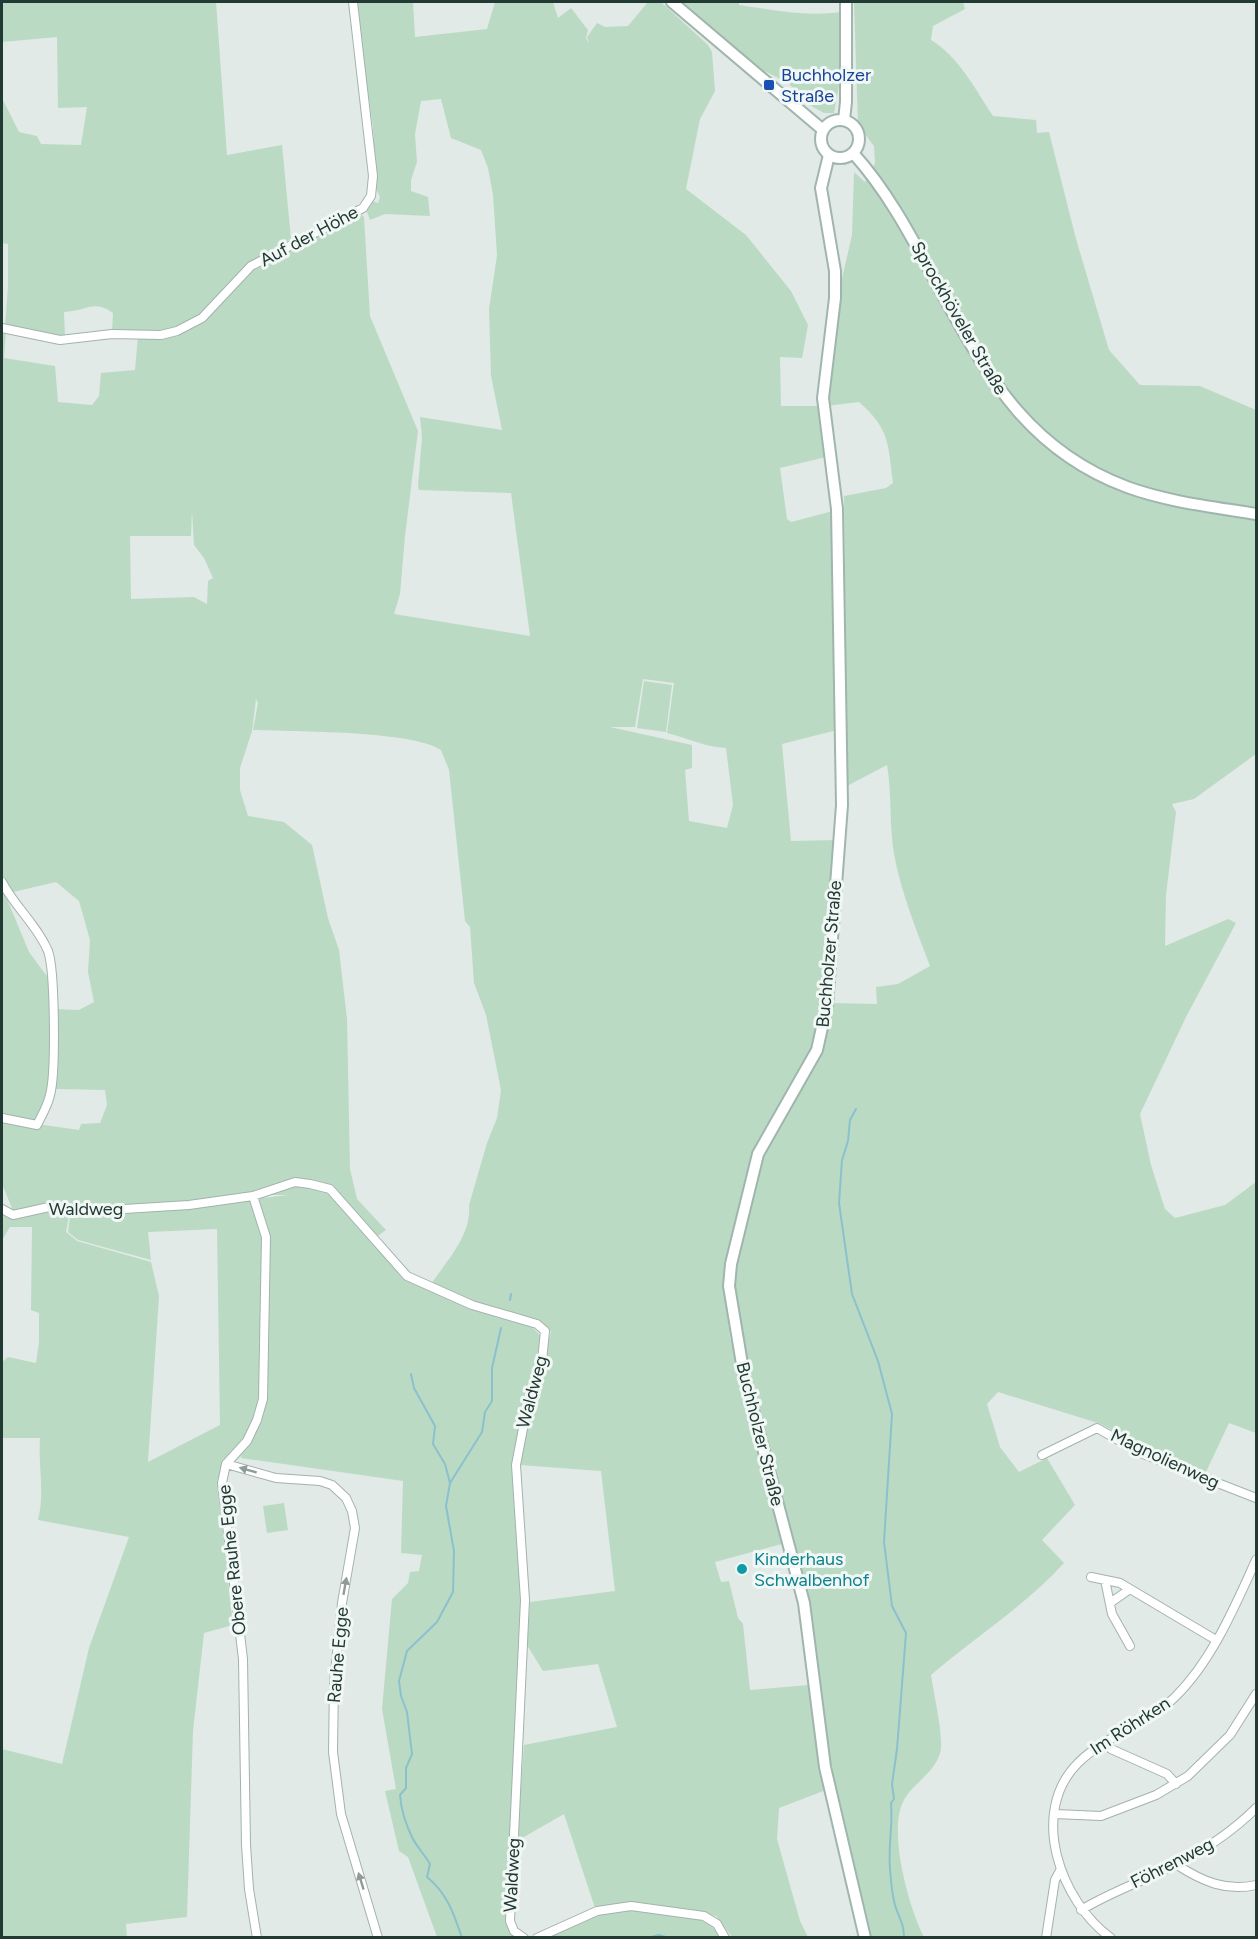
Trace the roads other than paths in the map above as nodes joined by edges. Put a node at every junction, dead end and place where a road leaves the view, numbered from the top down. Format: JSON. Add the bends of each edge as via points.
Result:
{"nodes":[{"id":1,"x":353,"y":2,"type":"edge"},
{"id":2,"x":672,"y":2,"type":"edge"},
{"id":3,"x":846,"y":2,"type":"edge"},
{"id":4,"x":844,"y":120,"type":"junction"},
{"id":5,"x":823,"y":130,"type":"junction"},
{"id":6,"x":853,"y":153,"type":"junction"},
{"id":7,"x":829,"y":155,"type":"junction"},
{"id":8,"x":2,"y":328,"type":"edge"},
{"id":9,"x":1257,"y":514,"type":"edge"},
{"id":10,"x":2,"y":882,"type":"edge"},
{"id":11,"x":2,"y":1118,"type":"edge"},
{"id":12,"x":254,"y":1196,"type":"junction"},
{"id":13,"x":2,"y":1209,"type":"edge"},
{"id":14,"x":1042,"y":1455,"type":"dead end"},
{"id":15,"x":226,"y":1464,"type":"junction"},
{"id":16,"x":1257,"y":1498,"type":"edge"},
{"id":17,"x":1257,"y":1560,"type":"edge"},
{"id":18,"x":1091,"y":1577,"type":"dead end"},
{"id":19,"x":1105,"y":1580,"type":"junction"},
{"id":20,"x":1130,"y":1589,"type":"junction"},
{"id":21,"x":1110,"y":1603,"type":"junction"},
{"id":22,"x":1216,"y":1640,"type":"junction"},
{"id":23,"x":1130,"y":1646,"type":"dead end"},
{"id":24,"x":1257,"y":1694,"type":"edge"},
{"id":25,"x":1106,"y":1742,"type":"junction"},
{"id":26,"x":1176,"y":1784,"type":"junction"},
{"id":27,"x":1257,"y":1808,"type":"edge"},
{"id":28,"x":1055,"y":1814,"type":"junction"},
{"id":29,"x":1177,"y":1864,"type":"junction"},
{"id":30,"x":1061,"y":1869,"type":"junction"},
{"id":31,"x":1257,"y":1885,"type":"edge"},
{"id":32,"x":1082,"y":1910,"type":"junction"},
{"id":33,"x":257,"y":1938,"type":"edge"},
{"id":34,"x":378,"y":1938,"type":"edge"},
{"id":35,"x":524,"y":1938,"type":"edge"},
{"id":36,"x":537,"y":1938,"type":"edge"},
{"id":37,"x":725,"y":1938,"type":"edge"},
{"id":38,"x":866,"y":1938,"type":"edge"},
{"id":39,"x":1046,"y":1938,"type":"edge"},
{"id":40,"x":1111,"y":1938,"type":"edge"}],
"edges":[{"from":1,"to":8,"type":"street","name":"Auf der Höhe","via":[[374,176],[371,196],[363,208],[251,266],[202,318],[177,331],[60,340]]},
{"from":2,"to":5,"type":"street"},
{"from":3,"to":4,"type":"street"},
{"from":4,"to":5,"type":"street","via":[[832,122]]},
{"from":4,"to":6,"type":"street","via":[[857,131]]},
{"from":5,"to":7,"type":"street","via":[[821,142]]},
{"from":6,"to":7,"type":"street","via":[[839,158]]},
{"from":6,"to":9,"type":"street","name":"Sprockhöveler Straße","via":[[896,209],[997,386],[1036,433],[1071,459],[1128,487]]},
{"from":7,"to":38,"type":"street","name":"Buchholzer Straße","via":[[821,188],[835,271],[835,298],[823,398],[836,479],[842,805],[827,1005],[817,1050],[758,1154],[729,1286],[744,1376],[804,1603],[825,1767]]},
{"from":10,"to":11,"type":"street","via":[[42,939],[53,978],[51,1094],[38,1125]]},
{"from":12,"to":13,"type":"street","name":"Waldweg","via":[[166,1207],[49,1207],[13,1215]]},
{"from":12,"to":15,"type":"street","name":"Obere Rauhe Egge","via":[[266,1237],[263,1399],[247,1441]]},
{"from":12,"to":35,"type":"street","name":"Waldweg","via":[[296,1182],[330,1190],[407,1276],[472,1305],[537,1324],[545,1331],[542,1360],[516,1465],[525,1600],[510,1921]]},
{"from":14,"to":16,"type":"street","name":"Magnolienweg","via":[[1097,1428],[1141,1453]]},
{"from":15,"to":33,"type":"street","name":"Obere Rauhe Egge","via":[[222,1483],[244,1670],[249,1889]]},
{"from":34,"to":15,"type":"street","name":"Rauhe Egge","one_way":true,"via":[[341,1814],[333,1752],[334,1683],[355,1528],[352,1511],[346,1498],[332,1485],[276,1478]]},
{"from":17,"to":22,"type":"street","name":"Im Röhrken"},
{"from":18,"to":19,"type":"street"},
{"from":19,"to":20,"type":"street"},
{"from":19,"to":21,"type":"street"},
{"from":20,"to":21,"type":"street"},
{"from":20,"to":22,"type":"street"},
{"from":21,"to":23,"type":"street"},
{"from":22,"to":25,"type":"street","name":"Im Röhrken","via":[[1176,1696],[1150,1718]]},
{"from":24,"to":26,"type":"street","via":[[1230,1735],[1205,1762]]},
{"from":25,"to":26,"type":"street","via":[[1127,1758],[1167,1774]]},
{"from":25,"to":28,"type":"street","name":"Im Röhrken","via":[[1076,1764],[1063,1784]]},
{"from":26,"to":28,"type":"street","via":[[1101,1816]]},
{"from":27,"to":29,"type":"street","name":"Föhrenweg","via":[[1217,1841]]},
{"from":28,"to":30,"type":"street","name":"Im Röhrken"},
{"from":29,"to":31,"type":"street","via":[[1196,1878],[1216,1885]]},
{"from":29,"to":32,"type":"street","name":"Föhrenweg"},
{"from":30,"to":32,"type":"street","name":"Im Röhrken"},
{"from":30,"to":39,"type":"street","name":"Im Röhrken","via":[[1055,1880]]},
{"from":32,"to":40,"type":"street","name":"Im Röhrken"},
{"from":36,"to":37,"type":"street","via":[[597,1911],[630,1906],[696,1913],[717,1924]]}]}
